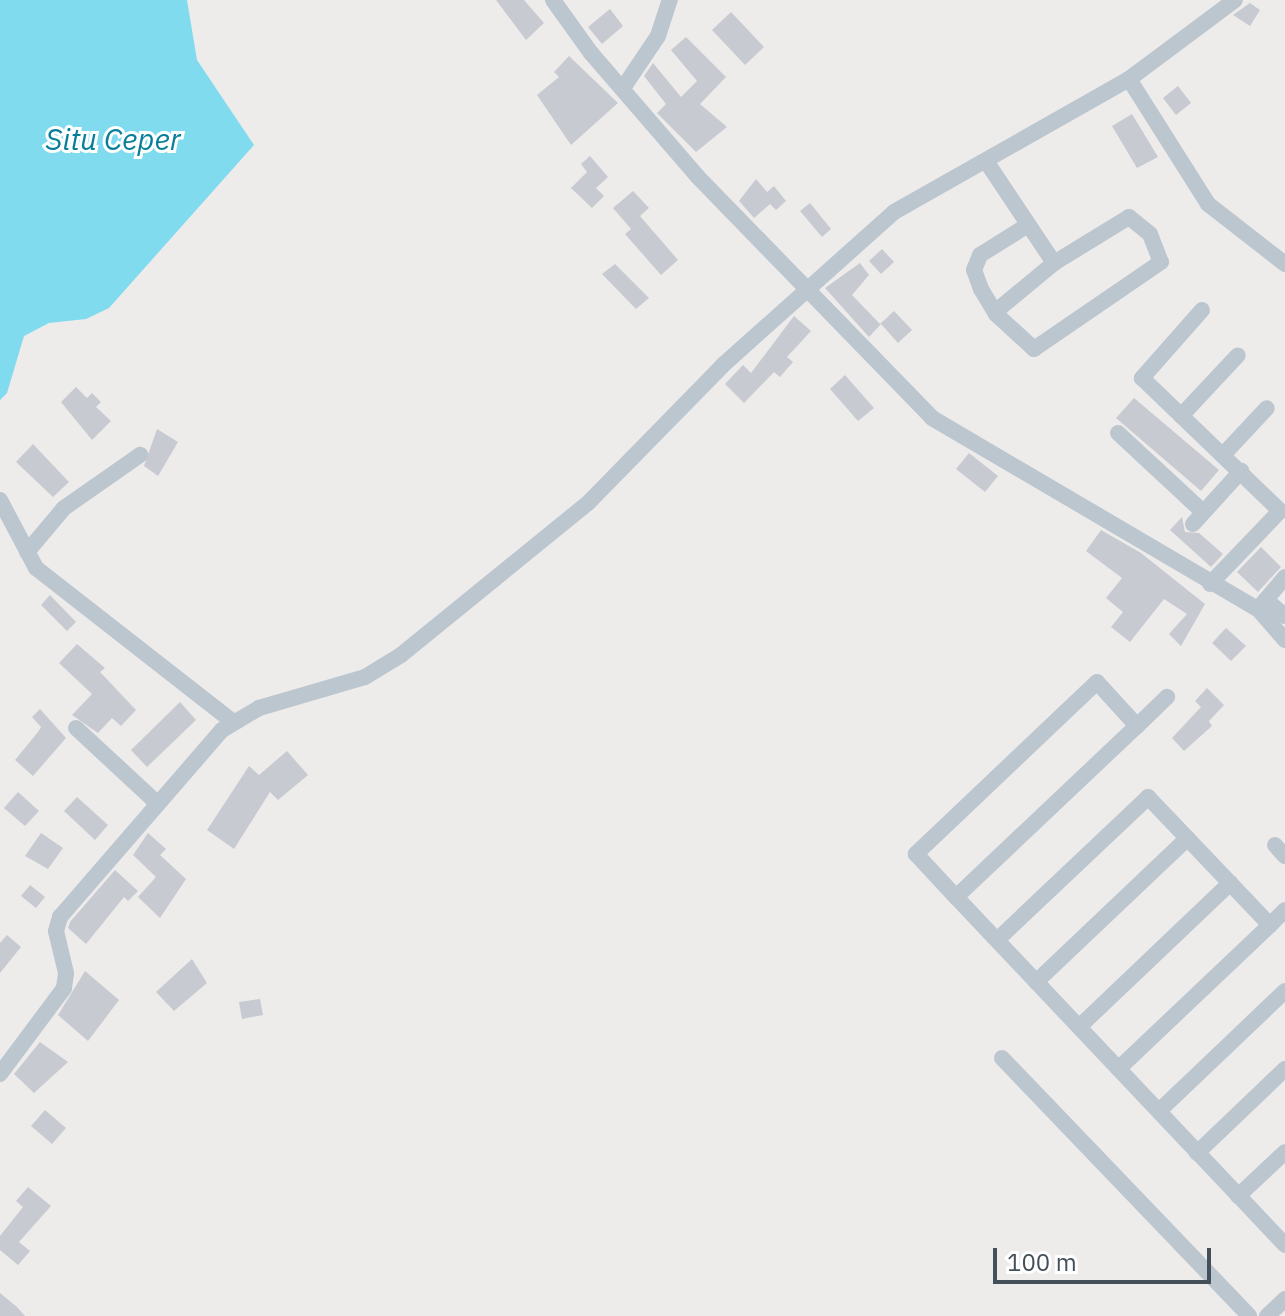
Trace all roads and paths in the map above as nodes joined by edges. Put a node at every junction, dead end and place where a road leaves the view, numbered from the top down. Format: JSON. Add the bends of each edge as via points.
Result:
{"nodes":[{"id":1,"x":553,"y":0,"type":"edge"},
{"id":2,"x":670,"y":0,"type":"edge"},
{"id":3,"x":1235,"y":0,"type":"edge"},
{"id":4,"x":1129,"y":79,"type":"junction"},
{"id":5,"x":623,"y":88,"type":"junction"},
{"id":6,"x":986,"y":161,"type":"junction"},
{"id":7,"x":1028,"y":225,"type":"junction"},
{"id":8,"x":1054,"y":263,"type":"junction"},
{"id":9,"x":1285,"y":264,"type":"edge"},
{"id":10,"x":804,"y":289,"type":"junction"},
{"id":11,"x":1202,"y":310,"type":"dead end"},
{"id":12,"x":995,"y":312,"type":"junction"},
{"id":13,"x":1238,"y":355,"type":"dead end"},
{"id":14,"x":1267,"y":408,"type":"dead end"},
{"id":15,"x":1181,"y":416,"type":"junction"},
{"id":16,"x":1118,"y":433,"type":"dead end"},
{"id":17,"x":140,"y":455,"type":"dead end"},
{"id":18,"x":1223,"y":455,"type":"junction"},
{"id":19,"x":1241,"y":471,"type":"junction"},
{"id":20,"x":1,"y":502,"type":"edge"},
{"id":21,"x":1282,"y":509,"type":"edge"},
{"id":22,"x":27,"y":552,"type":"junction"},
{"id":23,"x":1285,"y":577,"type":"edge"},
{"id":24,"x":1210,"y":584,"type":"junction"},
{"id":25,"x":1262,"y":605,"type":"junction"},
{"id":26,"x":1285,"y":616,"type":"edge"},
{"id":27,"x":1285,"y":640,"type":"edge"},
{"id":28,"x":1167,"y":697,"type":"dead end"},
{"id":29,"x":233,"y":722,"type":"junction"},
{"id":30,"x":1137,"y":726,"type":"junction"},
{"id":31,"x":76,"y":728,"type":"dead end"},
{"id":32,"x":156,"y":802,"type":"junction"},
{"id":33,"x":1188,"y":838,"type":"junction"},
{"id":34,"x":1230,"y":883,"type":"junction"},
{"id":35,"x":956,"y":897,"type":"junction"},
{"id":36,"x":1285,"y":910,"type":"edge"},
{"id":37,"x":1270,"y":925,"type":"junction"},
{"id":38,"x":997,"y":940,"type":"junction"},
{"id":39,"x":1036,"y":982,"type":"junction"},
{"id":40,"x":1285,"y":991,"type":"edge"},
{"id":41,"x":1079,"y":1027,"type":"junction"},
{"id":42,"x":1002,"y":1058,"type":"dead end"},
{"id":43,"x":1118,"y":1069,"type":"junction"},
{"id":44,"x":1285,"y":1069,"type":"edge"},
{"id":45,"x":0,"y":1074,"type":"edge"},
{"id":46,"x":1159,"y":1111,"type":"junction"},
{"id":47,"x":1285,"y":1152,"type":"edge"},
{"id":48,"x":1197,"y":1153,"type":"junction"},
{"id":49,"x":1238,"y":1196,"type":"junction"},
{"id":50,"x":1283,"y":1240,"type":"edge"},
{"id":51,"x":1285,"y":1299,"type":"edge"},
{"id":52,"x":1249,"y":1316,"type":"edge"},
{"id":53,"x":1267,"y":1316,"type":"edge"}],
"edges":[{"from":1,"to":5,"type":"street"},
{"from":2,"to":5,"type":"street","via":[[658,36]]},
{"from":3,"to":4,"type":"street"},
{"from":4,"to":6,"type":"street"},
{"from":4,"to":9,"type":"street","via":[[1208,204]]},
{"from":5,"to":10,"type":"street"},
{"from":6,"to":7,"type":"street"},
{"from":6,"to":10,"type":"street","via":[[894,212]]},
{"from":7,"to":8,"type":"street"},
{"from":7,"to":12,"type":"street","via":[[974,263]]},
{"from":8,"to":12,"type":"street"},
{"from":8,"to":12,"type":"street","via":[[1129,217],[1150,234],[1162,255],[1153,272],[1041,349],[1018,339]]},
{"from":10,"to":24,"type":"street","via":[[932,418]]},
{"from":10,"to":29,"type":"street","via":[[589,502],[401,655],[365,677],[259,708]]},
{"from":11,"to":15,"type":"street","via":[[1141,375]]},
{"from":13,"to":15,"type":"street"},
{"from":14,"to":18,"type":"street"},
{"from":15,"to":18,"type":"street"},
{"from":16,"to":19,"type":"street","via":[[1198,518]]},
{"from":17,"to":22,"type":"street","via":[[64,508]]},
{"from":18,"to":19,"type":"street"},
{"from":19,"to":21,"type":"street"},
{"from":20,"to":22,"type":"street"},
{"from":21,"to":24,"type":"street"},
{"from":22,"to":29,"type":"street","via":[[47,577]]},
{"from":23,"to":25,"type":"street"},
{"from":24,"to":25,"type":"street"},
{"from":25,"to":26,"type":"street"},
{"from":25,"to":27,"type":"street"},
{"from":28,"to":30,"type":"street"},
{"from":29,"to":32,"type":"street"},
{"from":30,"to":35,"type":"street"},
{"from":30,"to":35,"type":"street","via":[[1097,682],[916,854]]},
{"from":31,"to":32,"type":"street"},
{"from":32,"to":45,"type":"street","via":[[60,917],[56,931],[66,973],[64,988]]},
{"from":33,"to":34,"type":"street"},
{"from":33,"to":38,"type":"street","via":[[1148,797]]},
{"from":33,"to":39,"type":"street"},
{"from":34,"to":37,"type":"street"},
{"from":34,"to":41,"type":"street"},
{"from":35,"to":38,"type":"street"},
{"from":36,"to":37,"type":"street"},
{"from":37,"to":43,"type":"street"},
{"from":38,"to":39,"type":"street"},
{"from":39,"to":41,"type":"street"},
{"from":40,"to":46,"type":"street"},
{"from":41,"to":43,"type":"street"},
{"from":42,"to":52,"type":"street"},
{"from":43,"to":46,"type":"street"},
{"from":44,"to":48,"type":"street"},
{"from":46,"to":48,"type":"street"},
{"from":47,"to":49,"type":"street"},
{"from":48,"to":49,"type":"street"},
{"from":49,"to":50,"type":"street"},
{"from":51,"to":53,"type":"street"}]}
